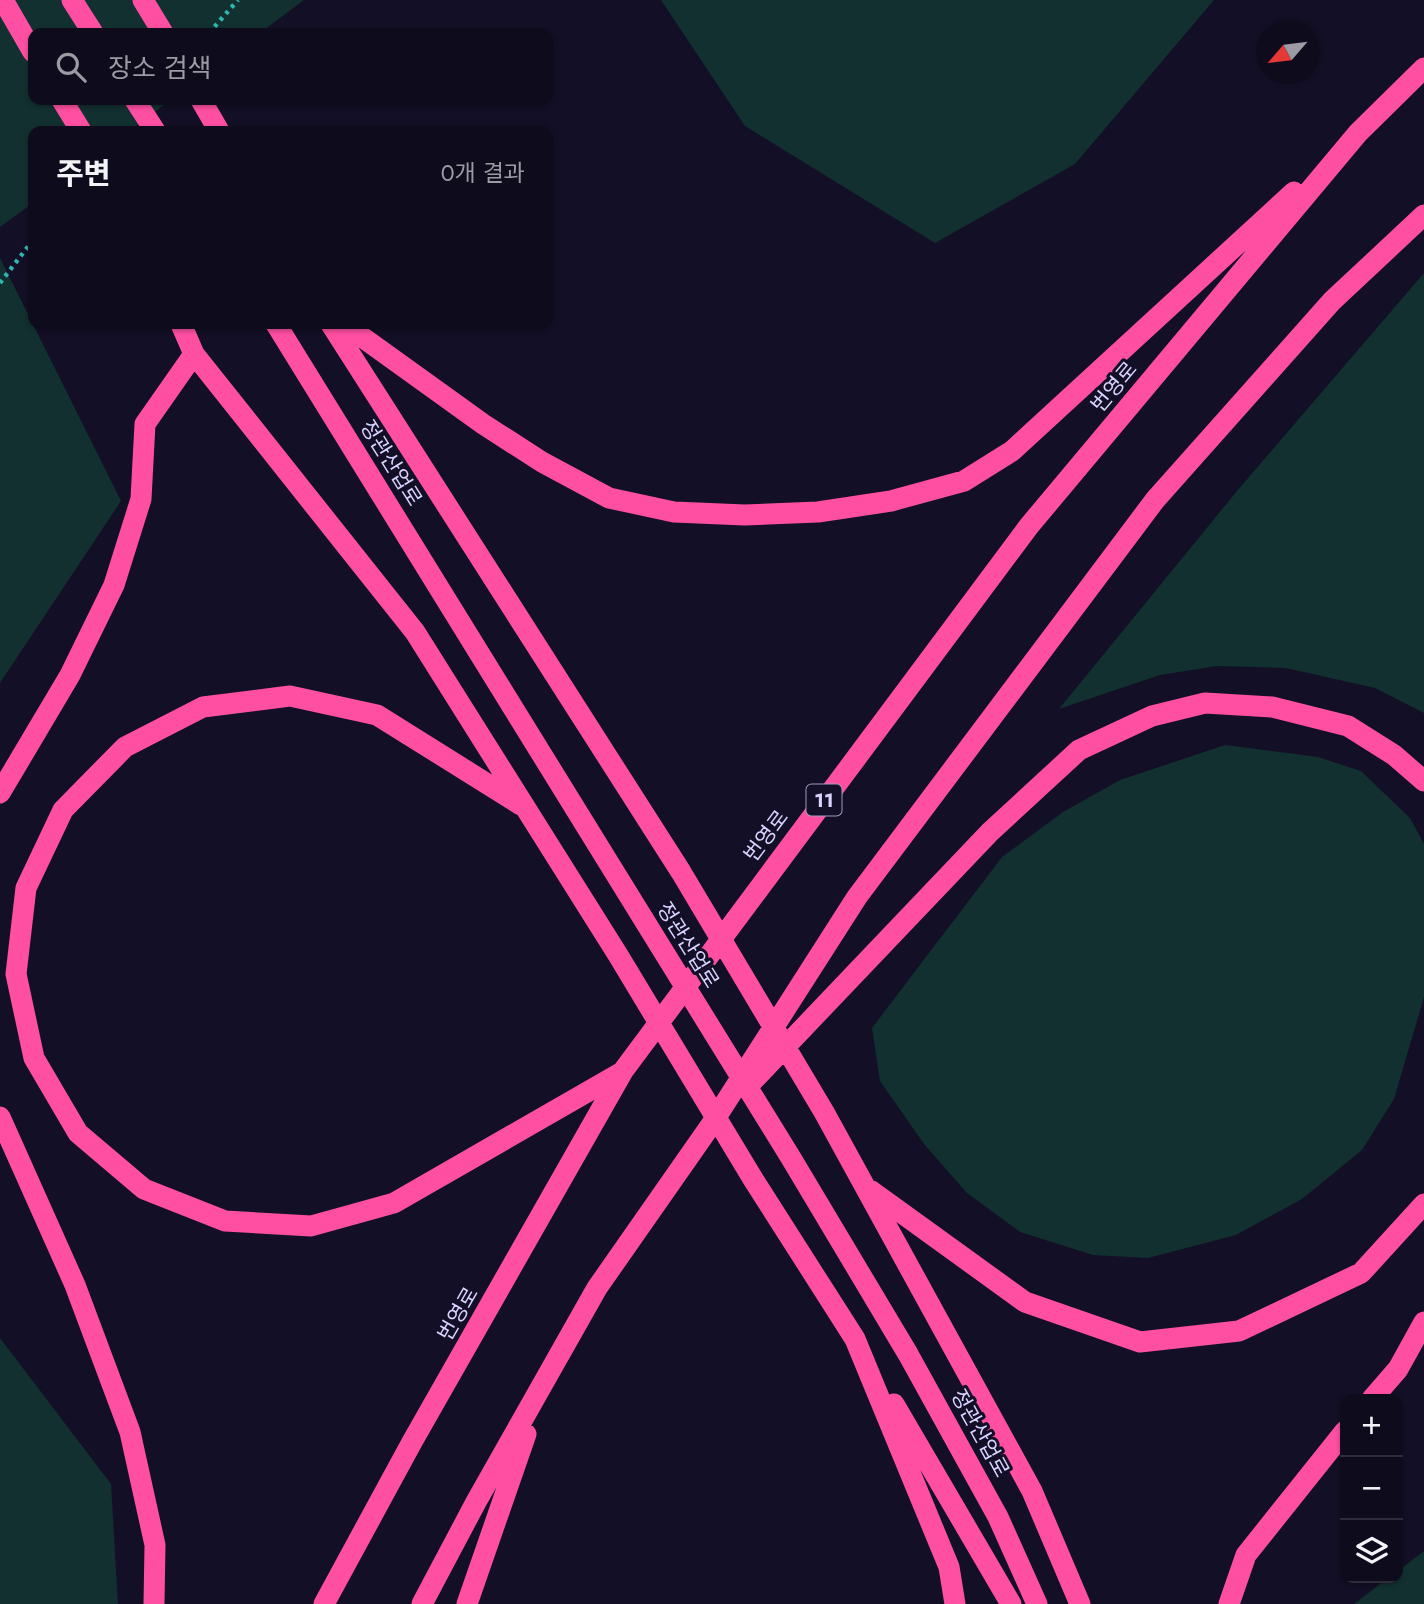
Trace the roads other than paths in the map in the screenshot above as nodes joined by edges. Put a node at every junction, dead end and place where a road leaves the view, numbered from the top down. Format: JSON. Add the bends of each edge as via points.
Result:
{"nodes":[{"id":1,"x":3,"y":0,"type":"edge"},
{"id":2,"x":72,"y":0,"type":"edge"},
{"id":3,"x":143,"y":0,"type":"edge"},
{"id":4,"x":90,"y":28,"type":"edge"},
{"id":5,"x":160,"y":28,"type":"edge"},
{"id":6,"x":28,"y":42,"type":"edge"},
{"id":7,"x":1424,"y":68,"type":"edge"},
{"id":8,"x":65,"y":105,"type":"edge"},
{"id":9,"x":138,"y":105,"type":"edge"},
{"id":10,"x":204,"y":105,"type":"edge"},
{"id":11,"x":78,"y":126,"type":"edge"},
{"id":12,"x":152,"y":126,"type":"edge"},
{"id":13,"x":216,"y":126,"type":"edge"},
{"id":14,"x":1358,"y":133,"type":"junction"},
{"id":15,"x":1424,"y":215,"type":"edge"},
{"id":16,"x":183,"y":329,"type":"edge"},
{"id":17,"x":280,"y":329,"type":"edge"},
{"id":18,"x":334,"y":329,"type":"edge"},
{"id":19,"x":351,"y":329,"type":"edge"},
{"id":20,"x":194,"y":354,"type":"junction"},
{"id":21,"x":1424,"y":781,"type":"edge"},
{"id":22,"x":0,"y":793,"type":"edge"},
{"id":23,"x":526,"y":808,"type":"junction"},
{"id":24,"x":624,"y":1071,"type":"junction"},
{"id":25,"x":0,"y":1117,"type":"edge"},
{"id":26,"x":713,"y":1122,"type":"junction"},
{"id":27,"x":863,"y":1185,"type":"junction"},
{"id":28,"x":1424,"y":1204,"type":"edge"},
{"id":29,"x":1424,"y":1322,"type":"edge"},
{"id":30,"x":855,"y":1339,"type":"junction"},
{"id":31,"x":543,"y":1383,"type":"junction"},
{"id":32,"x":1376,"y":1394,"type":"edge"},
{"id":33,"x":1340,"y":1437,"type":"edge"},
{"id":34,"x":154,"y":1604,"type":"edge"},
{"id":35,"x":324,"y":1604,"type":"edge"},
{"id":36,"x":422,"y":1604,"type":"edge"},
{"id":37,"x":467,"y":1604,"type":"edge"},
{"id":38,"x":955,"y":1604,"type":"edge"},
{"id":39,"x":1010,"y":1604,"type":"edge"},
{"id":40,"x":1037,"y":1604,"type":"edge"},
{"id":41,"x":1080,"y":1604,"type":"edge"},
{"id":42,"x":1229,"y":1604,"type":"edge"}],
"edges":[{"from":1,"to":6,"type":"highway"},
{"from":2,"to":4,"type":"highway"},
{"from":3,"to":5,"type":"highway"},
{"from":7,"to":14,"type":"highway","name":"번영로","number":"11"},
{"from":8,"to":11,"type":"highway"},
{"from":9,"to":12,"type":"highway"},
{"from":10,"to":13,"type":"highway"},
{"from":14,"to":19,"type":"highway","via":[[1012,451],[964,481],[891,501],[818,512],[745,514],[674,512],[609,498],[483,424]]},
{"from":14,"to":24,"type":"highway","name":"번영로","number":"11","via":[[1029,526]]},
{"from":15,"to":26,"type":"highway","via":[[1332,301],[1155,500],[857,897]]},
{"from":16,"to":20,"type":"highway"},
{"from":17,"to":40,"type":"highway","name":"정관산업로","via":[[792,1158],[998,1517]]},
{"from":18,"to":27,"type":"highway","name":"정관산업로","via":[[681,872]]},
{"from":20,"to":22,"type":"highway","via":[[145,424],[141,499],[114,585],[70,675]]},
{"from":20,"to":23,"type":"highway","via":[[415,632]]},
{"from":21,"to":26,"type":"highway","via":[[1348,726],[1272,708],[1205,703],[1152,716],[1079,750],[990,832]]},
{"from":23,"to":24,"type":"highway","via":[[377,715],[290,696],[203,707],[125,747],[63,810],[26,888],[16,974],[34,1058],[79,1133],[144,1189],[225,1221],[311,1226],[394,1203]]},
{"from":23,"to":30,"type":"highway"},
{"from":24,"to":35,"type":"highway","name":"번영로","number":"11"},
{"from":25,"to":34,"type":"highway","via":[[75,1284],[130,1432],[155,1545]]},
{"from":26,"to":31,"type":"highway","via":[[597,1288]]},
{"from":27,"to":28,"type":"highway","via":[[1025,1302],[1140,1342],[1239,1331],[1362,1273]]},
{"from":27,"to":41,"type":"highway","name":"정관산업로","via":[[1032,1492]]},
{"from":29,"to":32,"type":"highway","via":[[1398,1369]]},
{"from":30,"to":38,"type":"highway","via":[[949,1567]]},
{"from":30,"to":39,"type":"highway"},
{"from":31,"to":36,"type":"highway"},
{"from":31,"to":37,"type":"highway"},
{"from":33,"to":42,"type":"highway","via":[[1246,1555]]}]}
